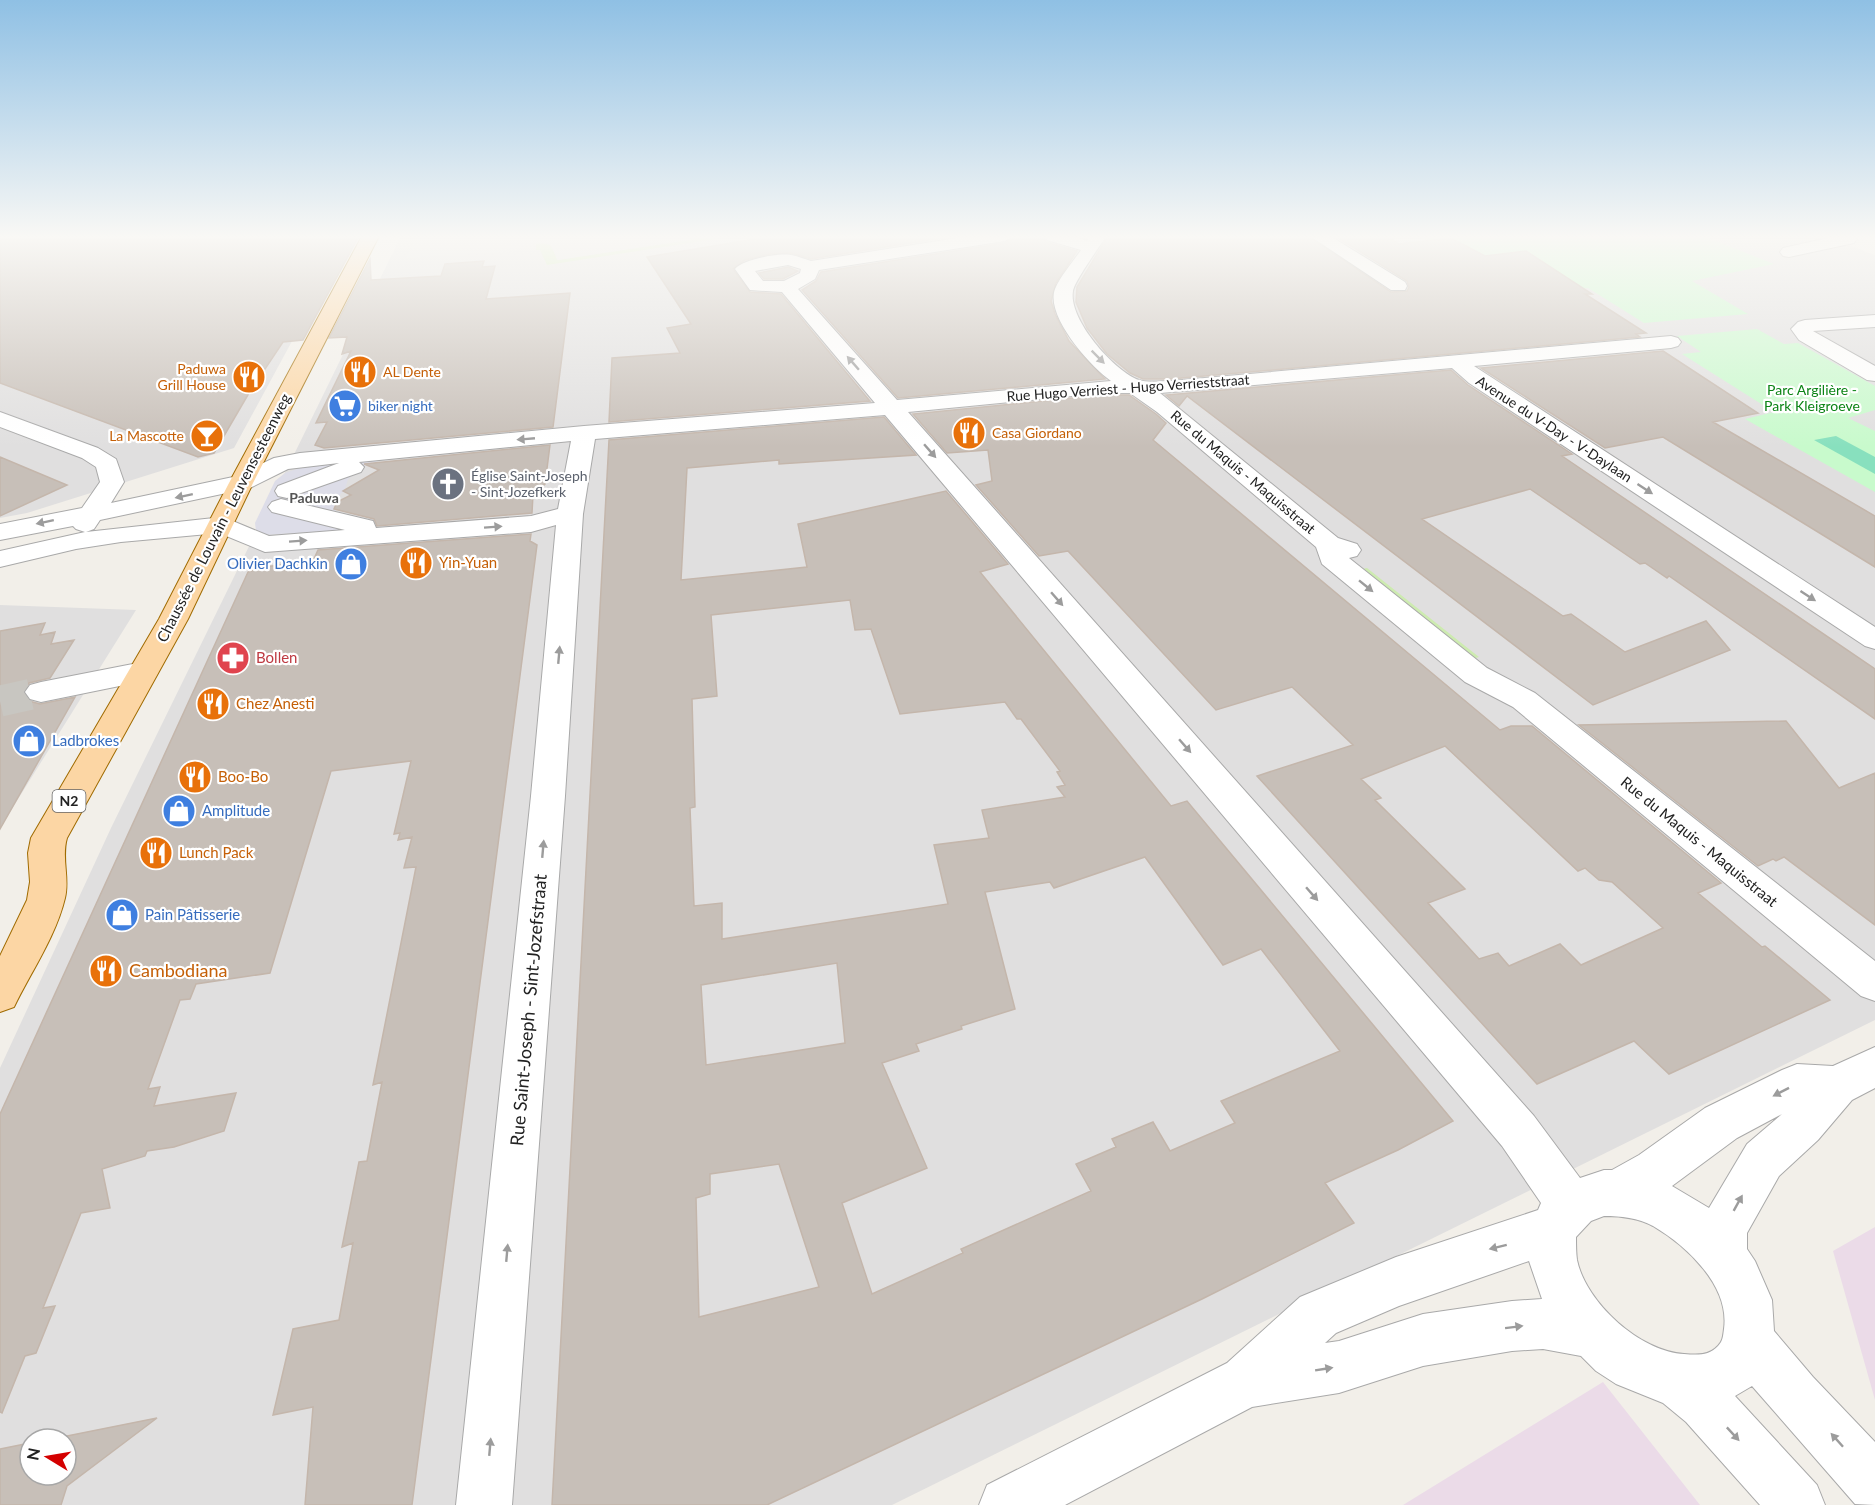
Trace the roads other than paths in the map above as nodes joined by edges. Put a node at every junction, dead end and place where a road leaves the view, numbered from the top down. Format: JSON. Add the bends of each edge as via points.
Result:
{"nodes":[{"id":1,"x":334,"y":306,"type":"edge"},
{"id":2,"x":804,"y":306,"type":"edge"},
{"id":3,"x":1064,"y":306,"type":"edge"},
{"id":4,"x":1875,"y":321,"type":"edge"},
{"id":5,"x":1671,"y":342,"type":"dead end"},
{"id":6,"x":1466,"y":361,"type":"junction"},
{"id":7,"x":1875,"y":375,"type":"edge"},
{"id":8,"x":1133,"y":386,"type":"junction"},
{"id":9,"x":891,"y":407,"type":"junction"},
{"id":10,"x":0,"y":419,"type":"edge"},
{"id":11,"x":584,"y":433,"type":"junction"},
{"id":12,"x":377,"y":460,"type":"dead end"},
{"id":13,"x":241,"y":483,"type":"junction"},
{"id":14,"x":288,"y":489,"type":"junction"},
{"id":15,"x":91,"y":513,"type":"junction"},
{"id":16,"x":570,"y":514,"type":"junction"},
{"id":17,"x":223,"y":525,"type":"junction"},
{"id":18,"x":369,"y":529,"type":"dead end"},
{"id":19,"x":0,"y":532,"type":"edge"},
{"id":20,"x":269,"y":535,"type":"dead end"},
{"id":21,"x":76,"y":541,"type":"junction"},
{"id":22,"x":0,"y":559,"type":"edge"},
{"id":23,"x":1875,"y":616,"type":"edge"},
{"id":24,"x":1875,"y":640,"type":"edge"},
{"id":25,"x":143,"y":672,"type":"junction"},
{"id":26,"x":41,"y":692,"type":"tunnel mouth"},
{"id":27,"x":1875,"y":984,"type":"edge"},
{"id":28,"x":0,"y":995,"type":"edge"},
{"id":29,"x":1856,"y":1076,"type":"edge"},
{"id":30,"x":1617,"y":1193,"type":"junction"},
{"id":31,"x":1562,"y":1216,"type":"junction"},
{"id":32,"x":1723,"y":1257,"type":"junction"},
{"id":33,"x":1594,"y":1335,"type":"junction"},
{"id":34,"x":1749,"y":1340,"type":"junction"},
{"id":35,"x":1675,"y":1380,"type":"junction"},
{"id":36,"x":1246,"y":1382,"type":"junction"},
{"id":37,"x":1875,"y":1484,"type":"edge"},
{"id":38,"x":484,"y":1505,"type":"edge"},
{"id":39,"x":1007,"y":1505,"type":"edge"},
{"id":40,"x":1797,"y":1505,"type":"edge"}],
"edges":[{"from":1,"to":13,"type":"main road","name":"Chaussée de Louvain - Leuvensesteenweg","number":"N2"},
{"from":9,"to":2,"type":"street","one_way":true},
{"from":3,"to":8,"type":"street","name":"Rue du Maquis - Maquisstraat","one_way":true,"via":[[1080,339]]},
{"from":4,"to":7,"type":"street","via":[[1801,329],[1806,336]]},
{"from":5,"to":6,"type":"street","name":"Rue Hugo Verriest - Hugo Verrieststraat"},
{"from":6,"to":8,"type":"street","name":"Rue Hugo Verriest - Hugo Verrieststraat","via":[[1171,387]]},
{"from":6,"to":23,"type":"street","name":"Avenue du V-Day - V-Daylaan","via":[[1485,364]]},
{"from":6,"to":24,"type":"street","name":"Avenue du V-Day - V-Daylaan","one_way":true,"via":[[1462,368]]},
{"from":8,"to":9,"type":"street","name":"Rue Hugo Verriest - Hugo Verrieststraat"},
{"from":8,"to":27,"type":"street","name":"Rue du Maquis - Maquisstraat","via":[[1165,407],[1329,544],[1332,558],[1467,667],[1524,700]]},
{"from":9,"to":11,"type":"street","name":"Rue Hugo Verriest - Hugo Verrieststraat"},
{"from":9,"to":31,"type":"street","one_way":true,"via":[[1510,1122]]},
{"from":10,"to":15,"type":"street","via":[[90,453],[107,464],[112,482]]},
{"from":11,"to":13,"type":"street","name":"Rue Hugo Verriest - Hugo Verrieststraat","one_way":true,"via":[[282,463]]},
{"from":11,"to":16,"type":"street","name":"Rue Saint-Joseph - Sint-Jozefstraat"},
{"from":12,"to":14,"type":"street"},
{"from":13,"to":15,"type":"street","name":"Rue Hugo Verriest - Hugo Verrieststraat","one_way":true},
{"from":13,"to":17,"type":"main road","name":"Chaussée de Louvain - Leuvensesteenweg","number":"N2"},
{"from":14,"to":18,"type":"street"},
{"from":14,"to":20,"type":"street"},
{"from":15,"to":19,"type":"street","name":"Rue Hugo Verriest - Hugo Verrieststraat","one_way":true},
{"from":15,"to":21,"type":"street"},
{"from":17,"to":16,"type":"street","one_way":true,"via":[[265,544],[531,524]]},
{"from":38,"to":16,"type":"street","name":"Rue Saint-Joseph - Sint-Jozefstraat","one_way":true},
{"from":17,"to":21,"type":"street"},
{"from":17,"to":25,"type":"main road","name":"Chaussée de Louvain - Leuvensesteenweg","number":"N2"},
{"from":21,"to":22,"type":"street"},
{"from":25,"to":26,"type":"street"},
{"from":25,"to":28,"type":"main road","name":"Chaussée de Louvain - Leuvensesteenweg","number":"N2","via":[[49,838],[45,851],[48,889],[43,908]]},
{"from":29,"to":30,"type":"street","one_way":true,"via":[[1797,1084],[1721,1123]]},
{"from":32,"to":29,"type":"street","one_way":true,"via":[[1723,1229],[1763,1160]]},
{"from":30,"to":31,"type":"street","via":[[1592,1195]]},
{"from":30,"to":32,"type":"street","via":[[1667,1209],[1698,1231]]},
{"from":31,"to":33,"type":"street","via":[[1551,1242],[1555,1273],[1566,1299]]},
{"from":31,"to":36,"type":"street","one_way":true,"via":[[1318,1315]]},
{"from":32,"to":34,"type":"street","via":[[1747,1299]]},
{"from":33,"to":35,"type":"street","via":[[1633,1364]]},
{"from":36,"to":33,"type":"street","one_way":true,"via":[[1339,1367],[1423,1340],[1512,1326],[1543,1324]]},
{"from":34,"to":35,"type":"street","via":[[1741,1361],[1725,1375],[1702,1381]]},
{"from":37,"to":34,"type":"street","one_way":true,"via":[[1770,1369]]},
{"from":35,"to":40,"type":"street","one_way":true,"via":[[1705,1403]]},
{"from":36,"to":39,"type":"street"}]}
